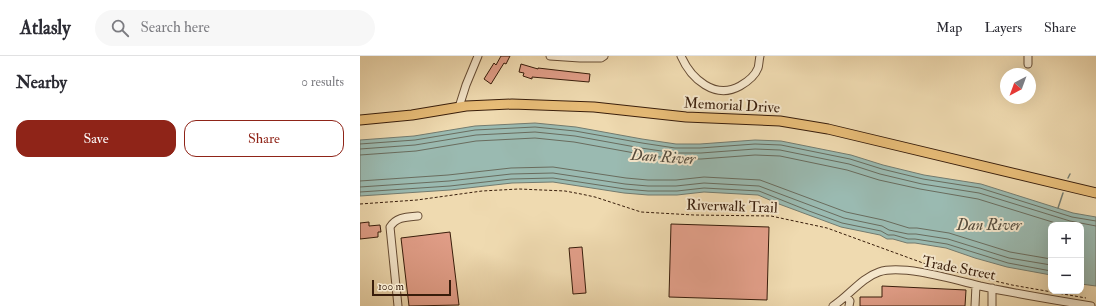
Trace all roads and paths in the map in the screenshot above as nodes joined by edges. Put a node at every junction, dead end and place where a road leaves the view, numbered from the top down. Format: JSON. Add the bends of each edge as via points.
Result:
{"nodes":[{"id":1,"x":478,"y":56,"type":"edge"},
{"id":2,"x":550,"y":56,"type":"edge"},
{"id":3,"x":604,"y":56,"type":"edge"},
{"id":4,"x":681,"y":56,"type":"edge"},
{"id":5,"x":760,"y":56,"type":"edge"},
{"id":6,"x":459,"y":107,"type":"junction"},
{"id":7,"x":360,"y":120,"type":"edge"},
{"id":8,"x":1096,"y":193,"type":"edge"},
{"id":9,"x":360,"y":204,"type":"edge"},
{"id":10,"x":418,"y":216,"type":"dead end"},
{"id":11,"x":976,"y":285,"type":"junction"},
{"id":12,"x":992,"y":288,"type":"junction"},
{"id":13,"x":846,"y":296,"type":"junction"},
{"id":14,"x":1087,"y":299,"type":"dead end"},
{"id":15,"x":1055,"y":303,"type":"edge"},
{"id":16,"x":398,"y":306,"type":"edge"},
{"id":17,"x":833,"y":306,"type":"edge"},
{"id":18,"x":850,"y":306,"type":"edge"},
{"id":19,"x":975,"y":306,"type":"edge"},
{"id":20,"x":992,"y":306,"type":"edge"},
{"id":21,"x":1091,"y":306,"type":"edge"}],
"edges":[{"from":1,"to":6,"type":"street"},
{"from":2,"to":3,"type":"street"},
{"from":4,"to":5,"type":"street","via":[[688,70],[701,83],[725,91],[738,88],[750,80],[758,68]]},
{"from":6,"to":7,"type":"main road","name":"Memorial Drive"},
{"from":6,"to":8,"type":"main road","name":"Memorial Drive","via":[[512,104],[572,106],[686,117],[780,121],[828,129]]},
{"from":9,"to":14,"type":"path","name":"Riverwalk Trail","via":[[519,189],[581,194],[641,212],[770,216],[827,228],[934,267]]},
{"from":10,"to":16,"type":"street","via":[[398,219],[390,227]]},
{"from":11,"to":12,"type":"street","name":"Trade Street"},
{"from":11,"to":13,"type":"street","name":"Trade Street","via":[[942,276],[896,269],[874,274]]},
{"from":11,"to":19,"type":"street"},
{"from":12,"to":15,"type":"street","name":"Trade Street"},
{"from":12,"to":20,"type":"street"},
{"from":13,"to":17,"type":"street","name":"Trade Street"},
{"from":13,"to":18,"type":"street"},
{"from":15,"to":21,"type":"street","name":"Trade Street"}]}
